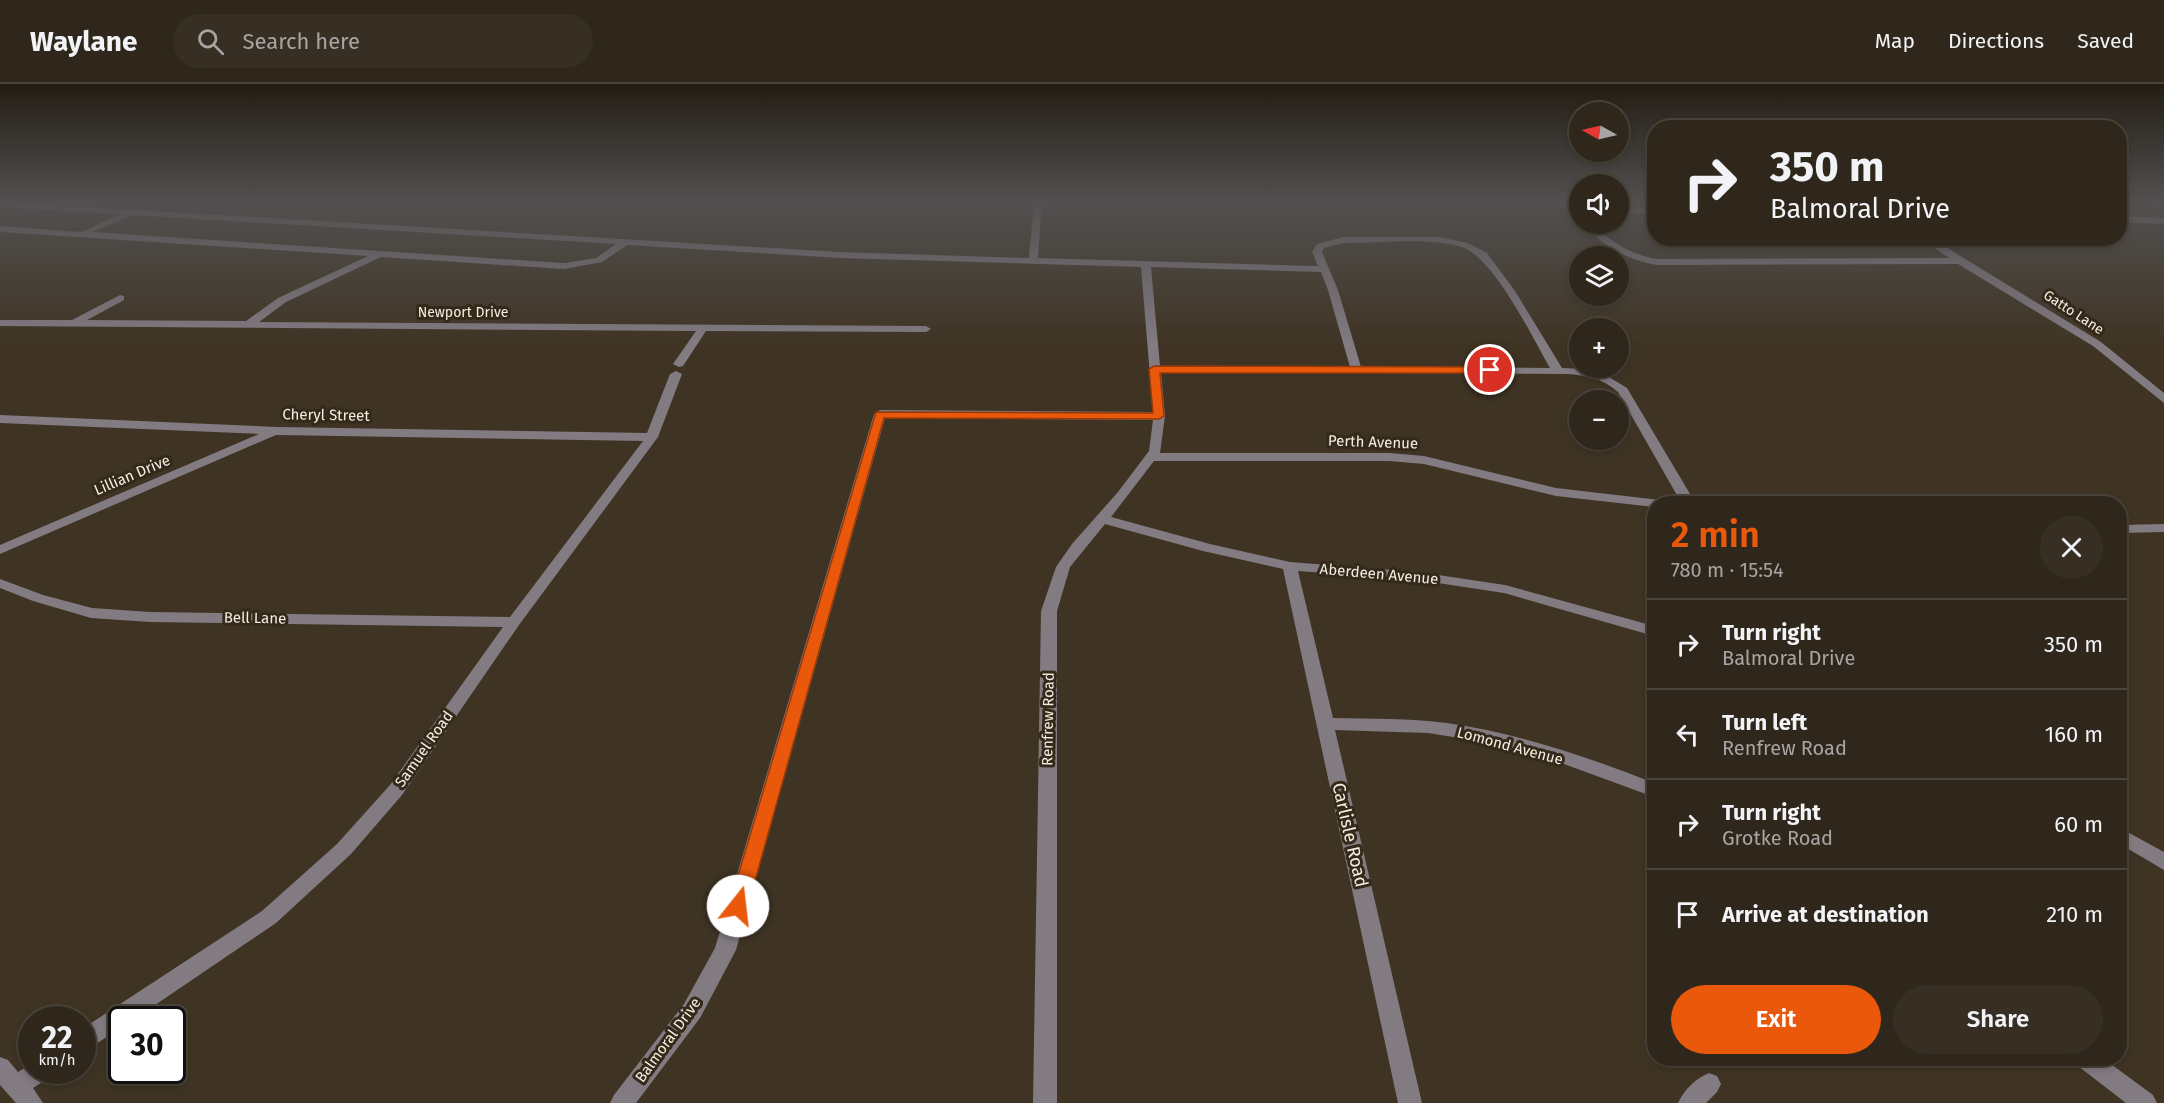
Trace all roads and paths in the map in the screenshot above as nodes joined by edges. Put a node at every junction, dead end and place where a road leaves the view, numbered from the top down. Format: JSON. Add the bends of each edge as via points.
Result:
{"nodes":[{"id":1,"x":314,"y":250,"type":"edge"},
{"id":2,"x":614,"y":250,"type":"edge"},
{"id":3,"x":750,"y":250,"type":"edge"},
{"id":4,"x":1034,"y":250,"type":"edge"},
{"id":5,"x":1318,"y":250,"type":"edge"},
{"id":6,"x":1476,"y":250,"type":"edge"},
{"id":7,"x":1615,"y":250,"type":"edge"},
{"id":8,"x":1942,"y":250,"type":"edge"},
{"id":9,"x":380,"y":254,"type":"junction"},
{"id":10,"x":1033,"y":261,"type":"junction"},
{"id":11,"x":1960,"y":261,"type":"junction"},
{"id":12,"x":1146,"y":264,"type":"junction"},
{"id":13,"x":1324,"y":269,"type":"junction"},
{"id":14,"x":120,"y":298,"type":"dead end"},
{"id":15,"x":0,"y":323,"type":"edge"},
{"id":16,"x":74,"y":324,"type":"junction"},
{"id":17,"x":246,"y":326,"type":"junction"},
{"id":18,"x":703,"y":328,"type":"junction"},
{"id":19,"x":926,"y":329,"type":"dead end"},
{"id":20,"x":1154,"y":369,"type":"junction"},
{"id":21,"x":1356,"y":369,"type":"junction"},
{"id":22,"x":1558,"y":370,"type":"junction"},
{"id":23,"x":2164,"y":399,"type":"edge"},
{"id":24,"x":1159,"y":416,"type":"junction"},
{"id":25,"x":0,"y":419,"type":"edge"},
{"id":26,"x":277,"y":431,"type":"junction"},
{"id":27,"x":652,"y":437,"type":"junction"},
{"id":28,"x":1152,"y":457,"type":"junction"},
{"id":29,"x":1684,"y":496,"type":"edge"},
{"id":30,"x":1647,"y":502,"type":"edge"},
{"id":31,"x":1102,"y":519,"type":"junction"},
{"id":32,"x":2164,"y":528,"type":"edge"},
{"id":33,"x":2127,"y":529,"type":"edge"},
{"id":34,"x":0,"y":550,"type":"edge"},
{"id":35,"x":1290,"y":566,"type":"junction"},
{"id":36,"x":0,"y":583,"type":"edge"},
{"id":37,"x":514,"y":622,"type":"junction"},
{"id":38,"x":1647,"y":629,"type":"edge"},
{"id":39,"x":1325,"y":724,"type":"junction"},
{"id":40,"x":1647,"y":787,"type":"edge"},
{"id":41,"x":2127,"y":839,"type":"edge"},
{"id":42,"x":2164,"y":862,"type":"edge"},
{"id":43,"x":96,"y":1033,"type":"edge"},
{"id":44,"x":2095,"y":1066,"type":"edge"},
{"id":45,"x":0,"y":1068,"type":"edge"},
{"id":46,"x":1709,"y":1084,"type":"dead end"},
{"id":47,"x":24,"y":1095,"type":"edge"},
{"id":48,"x":622,"y":1103,"type":"edge"},
{"id":49,"x":1045,"y":1103,"type":"edge"},
{"id":50,"x":1410,"y":1103,"type":"edge"},
{"id":51,"x":1690,"y":1103,"type":"edge"},
{"id":52,"x":2145,"y":1103,"type":"edge"}],
"edges":[{"from":1,"to":9,"type":"street"},
{"from":2,"to":9,"type":"street","via":[[599,260],[564,266]]},
{"from":3,"to":10,"type":"street"},
{"from":4,"to":10,"type":"street"},
{"from":5,"to":13,"type":"street"},
{"from":6,"to":22,"type":"street","via":[[1510,291]]},
{"from":7,"to":11,"type":"street","via":[[1658,262]]},
{"from":8,"to":11,"type":"street","name":"Gatto Lane"},
{"from":9,"to":17,"type":"street","via":[[282,300]]},
{"from":10,"to":12,"type":"street"},
{"from":11,"to":23,"type":"street","name":"Gatto Lane","via":[[2097,344]]},
{"from":12,"to":13,"type":"street"},
{"from":12,"to":20,"type":"street","name":"Renfrew Road"},
{"from":13,"to":21,"type":"street"},
{"from":14,"to":16,"type":"street"},
{"from":15,"to":16,"type":"street","name":"Newport Drive"},
{"from":16,"to":17,"type":"street","name":"Newport Drive"},
{"from":17,"to":18,"type":"street","name":"Newport Drive"},
{"from":18,"to":19,"type":"street","name":"Newport Drive"},
{"from":18,"to":27,"type":"street","name":"Samuel Road","via":[[678,369]]},
{"from":20,"to":21,"type":"street"},
{"from":20,"to":24,"type":"street","name":"Renfrew Road"},
{"from":21,"to":22,"type":"street"},
{"from":22,"to":29,"type":"street","via":[[1598,374],[1623,390]]},
{"from":24,"to":28,"type":"street","name":"Renfrew Road"},
{"from":24,"to":48,"type":"street","name":"Balmoral Drive","via":[[880,414],[726,950],[692,1011]]},
{"from":25,"to":26,"type":"street","name":"Cheryl Street"},
{"from":26,"to":27,"type":"street","name":"Cheryl Street"},
{"from":26,"to":34,"type":"street","name":"Lillian Drive"},
{"from":27,"to":37,"type":"street","name":"Samuel Road"},
{"from":28,"to":30,"type":"street","name":"Perth Avenue","via":[[1424,460],[1556,492]]},
{"from":28,"to":31,"type":"street","name":"Renfrew Road"},
{"from":31,"to":35,"type":"street","name":"Aberdeen Avenue"},
{"from":31,"to":49,"type":"street","name":"Renfrew Road","via":[[1063,567],[1049,610]]},
{"from":32,"to":33,"type":"street"},
{"from":35,"to":38,"type":"street","name":"Aberdeen Avenue","via":[[1418,576],[1505,589]]},
{"from":35,"to":39,"type":"street","name":"Carlisle Road"},
{"from":36,"to":37,"type":"street","name":"Bell Lane","via":[[38,598],[103,614]]},
{"from":37,"to":43,"type":"street","name":"Samuel Road","via":[[396,790],[344,849],[269,917]]},
{"from":39,"to":40,"type":"street","name":"Lomond Avenue","via":[[1461,731],[1587,766]]},
{"from":39,"to":50,"type":"street","name":"Carlisle Road"},
{"from":41,"to":42,"type":"street"},
{"from":44,"to":52,"type":"street"},
{"from":45,"to":47,"type":"street"},
{"from":46,"to":51,"type":"street"}]}
